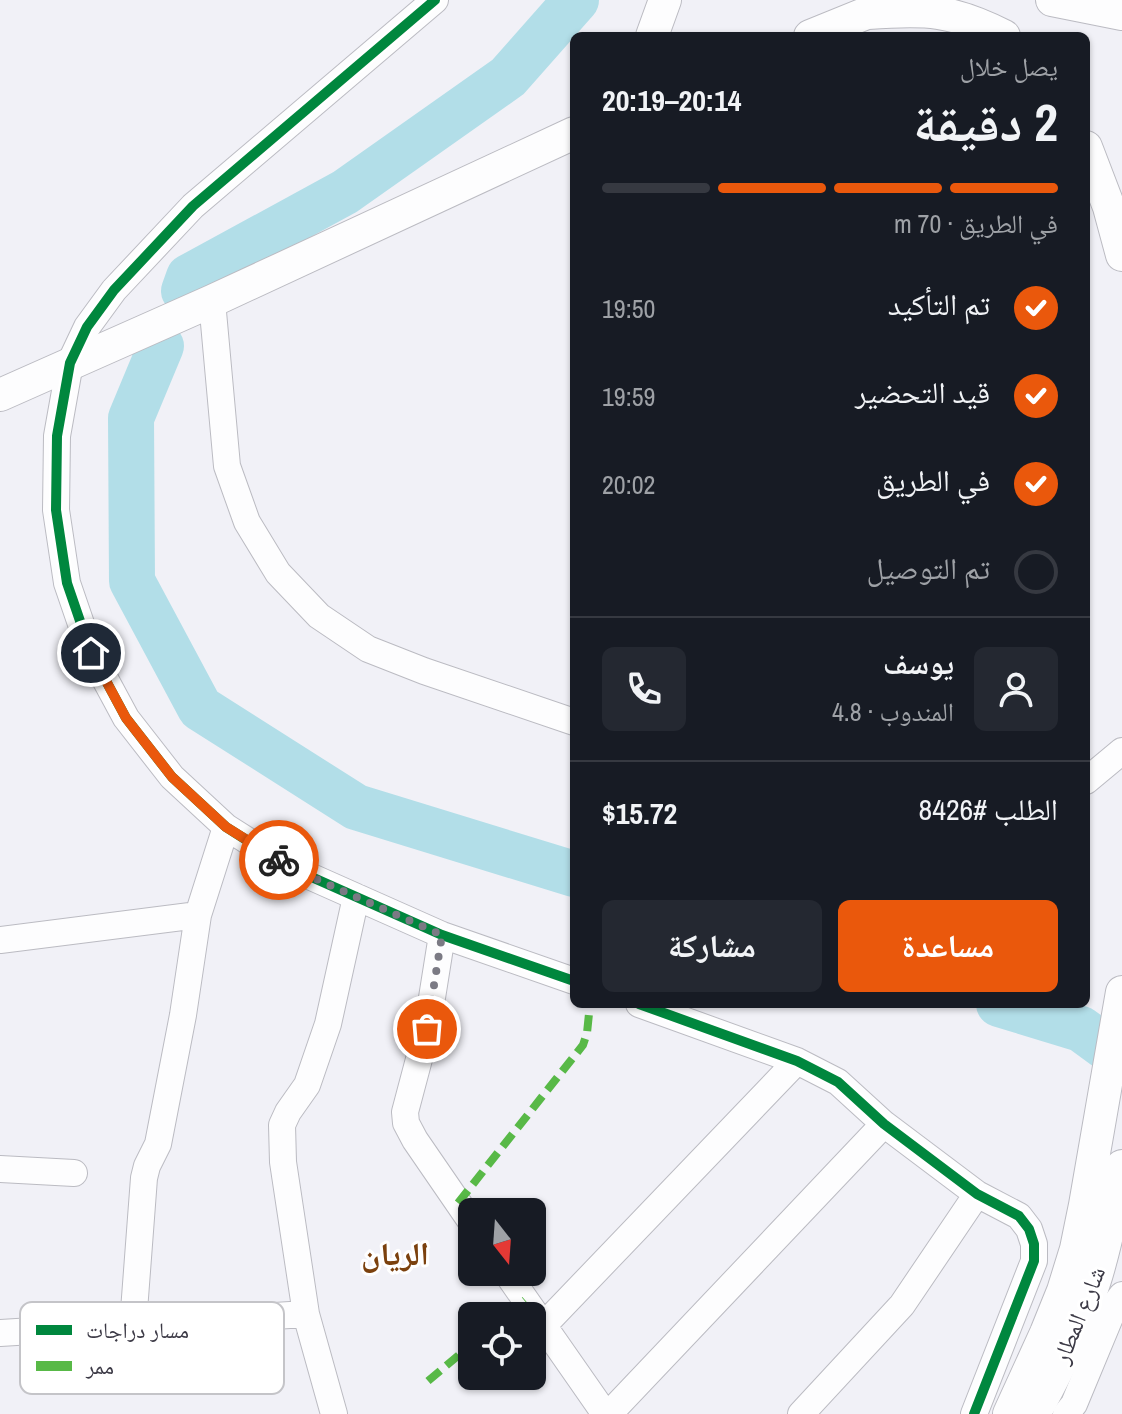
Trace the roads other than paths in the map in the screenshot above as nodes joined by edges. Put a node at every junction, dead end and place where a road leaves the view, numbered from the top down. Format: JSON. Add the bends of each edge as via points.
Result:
{"nodes":[{"id":1,"x":435,"y":0,"type":"edge"},
{"id":2,"x":665,"y":0,"type":"edge"},
{"id":3,"x":899,"y":0,"type":"edge"},
{"id":4,"x":910,"y":0,"type":"edge"},
{"id":5,"x":1052,"y":0,"type":"edge"},
{"id":6,"x":874,"y":4,"type":"edge"},
{"id":7,"x":1122,"y":14,"type":"edge"},
{"id":8,"x":653,"y":32,"type":"edge"},
{"id":9,"x":818,"y":32,"type":"edge"},
{"id":10,"x":996,"y":32,"type":"edge"},
{"id":11,"x":570,"y":135,"type":"edge"},
{"id":12,"x":1090,"y":157,"type":"edge"},
{"id":13,"x":1122,"y":255,"type":"edge"},
{"id":14,"x":212,"y":301,"type":"junction"},
{"id":15,"x":70,"y":363,"type":"junction"},
{"id":16,"x":0,"y":395,"type":"edge"},
{"id":17,"x":570,"y":721,"type":"edge"},
{"id":18,"x":1122,"y":751,"type":"edge"},
{"id":19,"x":1090,"y":778,"type":"edge"},
{"id":20,"x":226,"y":827,"type":"junction"},
{"id":21,"x":356,"y":897,"type":"junction"},
{"id":22,"x":198,"y":915,"type":"junction"},
{"id":23,"x":442,"y":935,"type":"junction"},
{"id":24,"x":0,"y":940,"type":"edge"},
{"id":25,"x":570,"y":980,"type":"edge"},
{"id":26,"x":1122,"y":992,"type":"edge"},
{"id":27,"x":650,"y":1008,"type":"edge"},
{"id":28,"x":797,"y":1061,"type":"junction"},
{"id":29,"x":884,"y":1124,"type":"junction"},
{"id":30,"x":1122,"y":1166,"type":"edge"},
{"id":31,"x":0,"y":1169,"type":"edge"},
{"id":32,"x":74,"y":1173,"type":"dead end"},
{"id":33,"x":977,"y":1194,"type":"junction"},
{"id":34,"x":458,"y":1203,"type":"edge"},
{"id":35,"x":1122,"y":1295,"type":"edge"},
{"id":36,"x":135,"y":1302,"type":"edge"},
{"id":37,"x":306,"y":1314,"type":"junction"},
{"id":38,"x":284,"y":1315,"type":"edge"},
{"id":39,"x":546,"y":1323,"type":"edge"},
{"id":40,"x":546,"y":1330,"type":"edge"},
{"id":41,"x":20,"y":1332,"type":"edge"},
{"id":42,"x":0,"y":1333,"type":"edge"},
{"id":43,"x":334,"y":1414,"type":"edge"},
{"id":44,"x":607,"y":1414,"type":"edge"},
{"id":45,"x":801,"y":1414,"type":"edge"},
{"id":46,"x":974,"y":1414,"type":"edge"},
{"id":47,"x":1009,"y":1414,"type":"edge"},
{"id":48,"x":1034,"y":1414,"type":"edge"},
{"id":49,"x":1066,"y":1414,"type":"edge"}],
"edges":[{"from":1,"to":15,"type":"street","via":[[193,206],[114,290],[87,327]]},
{"from":2,"to":8,"type":"main road"},
{"from":3,"to":6,"type":"main road"},
{"from":4,"to":6,"type":"main road"},
{"from":5,"to":7,"type":"main road"},
{"from":6,"to":9,"type":"main road"},
{"from":6,"to":10,"type":"main road","via":[[946,13]]},
{"from":11,"to":14,"type":"main road"},
{"from":12,"to":13,"type":"main road"},
{"from":14,"to":15,"type":"main road"},
{"from":14,"to":17,"type":"street","via":[[227,466],[247,522],[278,573],[319,616],[368,649]]},
{"from":15,"to":16,"type":"main road"},
{"from":15,"to":20,"type":"street","via":[[57,436],[56,510],[67,583],[91,653],[126,718],[172,777]]},
{"from":18,"to":19,"type":"street"},
{"from":20,"to":21,"type":"street","via":[[289,867]]},
{"from":20,"to":22,"type":"street"},
{"from":21,"to":23,"type":"street"},
{"from":21,"to":37,"type":"street","via":[[328,1024],[307,1085],[282,1125]]},
{"from":22,"to":24,"type":"street"},
{"from":22,"to":36,"type":"street","via":[[158,1144],[144,1178]]},
{"from":23,"to":25,"type":"street"},
{"from":23,"to":34,"type":"street","via":[[427,1029],[405,1112],[415,1140]]},
{"from":26,"to":47,"type":"main road","via":[[1076,1249]]},
{"from":27,"to":28,"type":"street"},
{"from":28,"to":29,"type":"street","via":[[838,1082]]},
{"from":28,"to":39,"type":"street"},
{"from":29,"to":33,"type":"street"},
{"from":29,"to":44,"type":"street"},
{"from":30,"to":48,"type":"main road","name":"شارع المطار","via":[[1094,1283],[1066,1354]]},
{"from":31,"to":32,"type":"street"},
{"from":33,"to":45,"type":"street","via":[[902,1305]]},
{"from":33,"to":46,"type":"street","via":[[1019,1216],[1029,1229],[1034,1261]]},
{"from":35,"to":49,"type":"street"},
{"from":37,"to":38,"type":"street"},
{"from":37,"to":43,"type":"street"},
{"from":40,"to":44,"type":"street"},
{"from":41,"to":42,"type":"street"}]}
